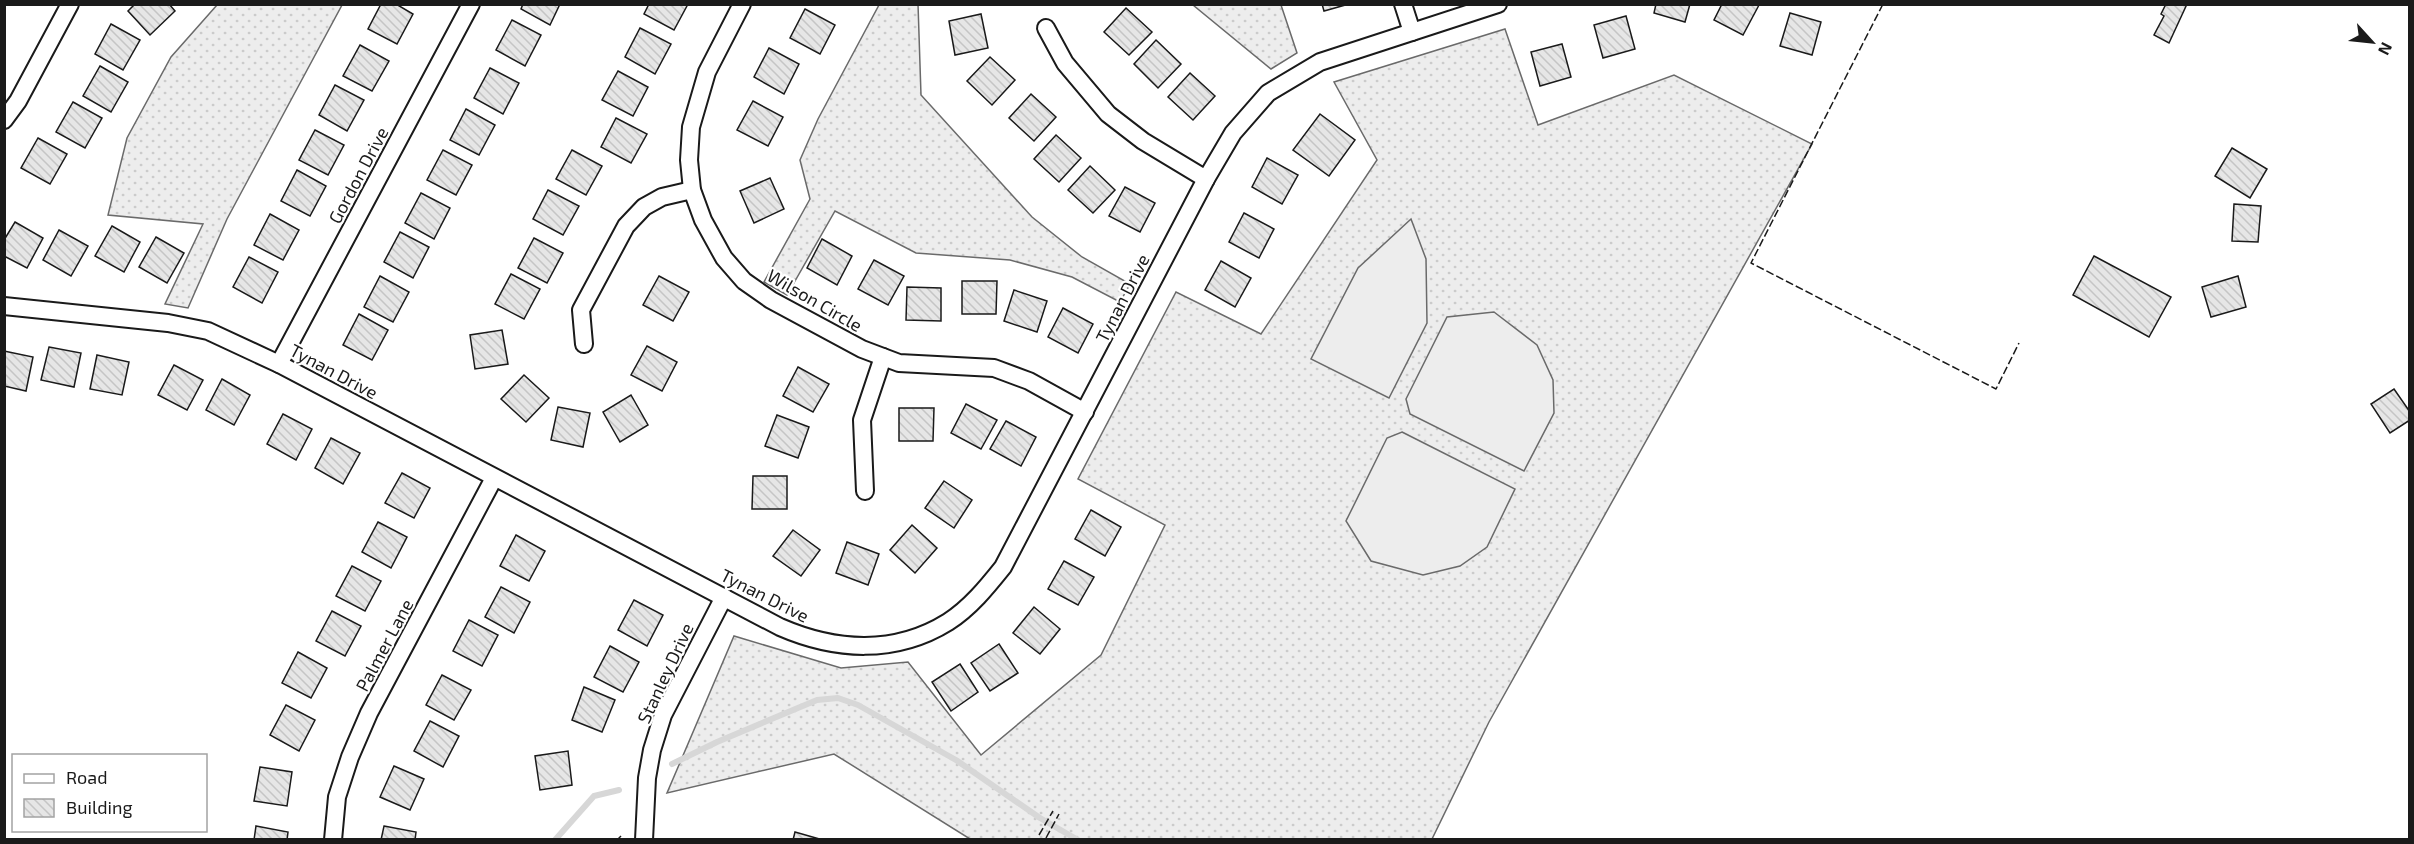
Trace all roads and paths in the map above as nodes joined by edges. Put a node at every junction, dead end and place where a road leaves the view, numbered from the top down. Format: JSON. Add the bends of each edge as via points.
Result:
{"nodes":[{"id":1,"x":70,"y":4,"type":"edge"},
{"id":2,"x":471,"y":4,"type":"edge"},
{"id":3,"x":742,"y":4,"type":"edge"},
{"id":4,"x":1403,"y":4,"type":"edge"},
{"id":5,"x":1498,"y":4,"type":"edge"},
{"id":6,"x":1046,"y":28,"type":"dead end"},
{"id":7,"x":1412,"y":32,"type":"junction"},
{"id":8,"x":4,"y":120,"type":"edge"},
{"id":9,"x":1206,"y":179,"type":"junction"},
{"id":10,"x":692,"y":190,"type":"junction"},
{"id":11,"x":4,"y":306,"type":"edge"},
{"id":12,"x":584,"y":344,"type":"dead end"},
{"id":13,"x":883,"y":357,"type":"junction"},
{"id":14,"x":279,"y":364,"type":"junction"},
{"id":15,"x":1085,"y":412,"type":"junction"},
{"id":16,"x":494,"y":478,"type":"junction"},
{"id":17,"x":865,"y":491,"type":"dead end"},
{"id":18,"x":724,"y":597,"type":"junction"},
{"id":19,"x":333,"y":840,"type":"edge"},
{"id":20,"x":644,"y":840,"type":"edge"}],
"edges":[{"from":1,"to":8,"type":"street"},
{"from":2,"to":14,"type":"street","name":"Gordon Drive"},
{"from":3,"to":10,"type":"street","name":"Wilson Circle","via":[[707,72],[691,127]]},
{"from":4,"to":7,"type":"street"},
{"from":5,"to":7,"type":"street","name":"Tynan Drive"},
{"from":6,"to":9,"type":"street","via":[[1065,63],[1108,114],[1143,141]]},
{"from":7,"to":9,"type":"street","name":"Tynan Drive","via":[[1320,62],[1268,93],[1233,133]]},
{"from":9,"to":15,"type":"street","name":"Tynan Drive"},
{"from":10,"to":12,"type":"street","via":[[662,197],[644,207],[626,226],[581,310]]},
{"from":10,"to":13,"type":"street","name":"Wilson Circle","via":[[724,258],[744,281],[771,300]]},
{"from":11,"to":14,"type":"street","name":"Tynan Drive","via":[[168,323],[208,331]]},
{"from":13,"to":15,"type":"street","name":"Wilson Circle","via":[[924,366],[994,368],[1029,381]]},
{"from":13,"to":17,"type":"street","via":[[862,420]]},
{"from":14,"to":16,"type":"street","name":"Tynan Drive"},
{"from":15,"to":18,"type":"street","name":"Tynan Drive","via":[[1003,567],[978,597],[948,622],[912,640],[871,647],[832,645],[780,627]]},
{"from":16,"to":18,"type":"street","name":"Tynan Drive"},
{"from":16,"to":19,"type":"street","name":"Palmer Lane","via":[[369,713],[337,797]]},
{"from":18,"to":20,"type":"street","name":"Stanley Drive","via":[[663,715],[647,778]]}]}
